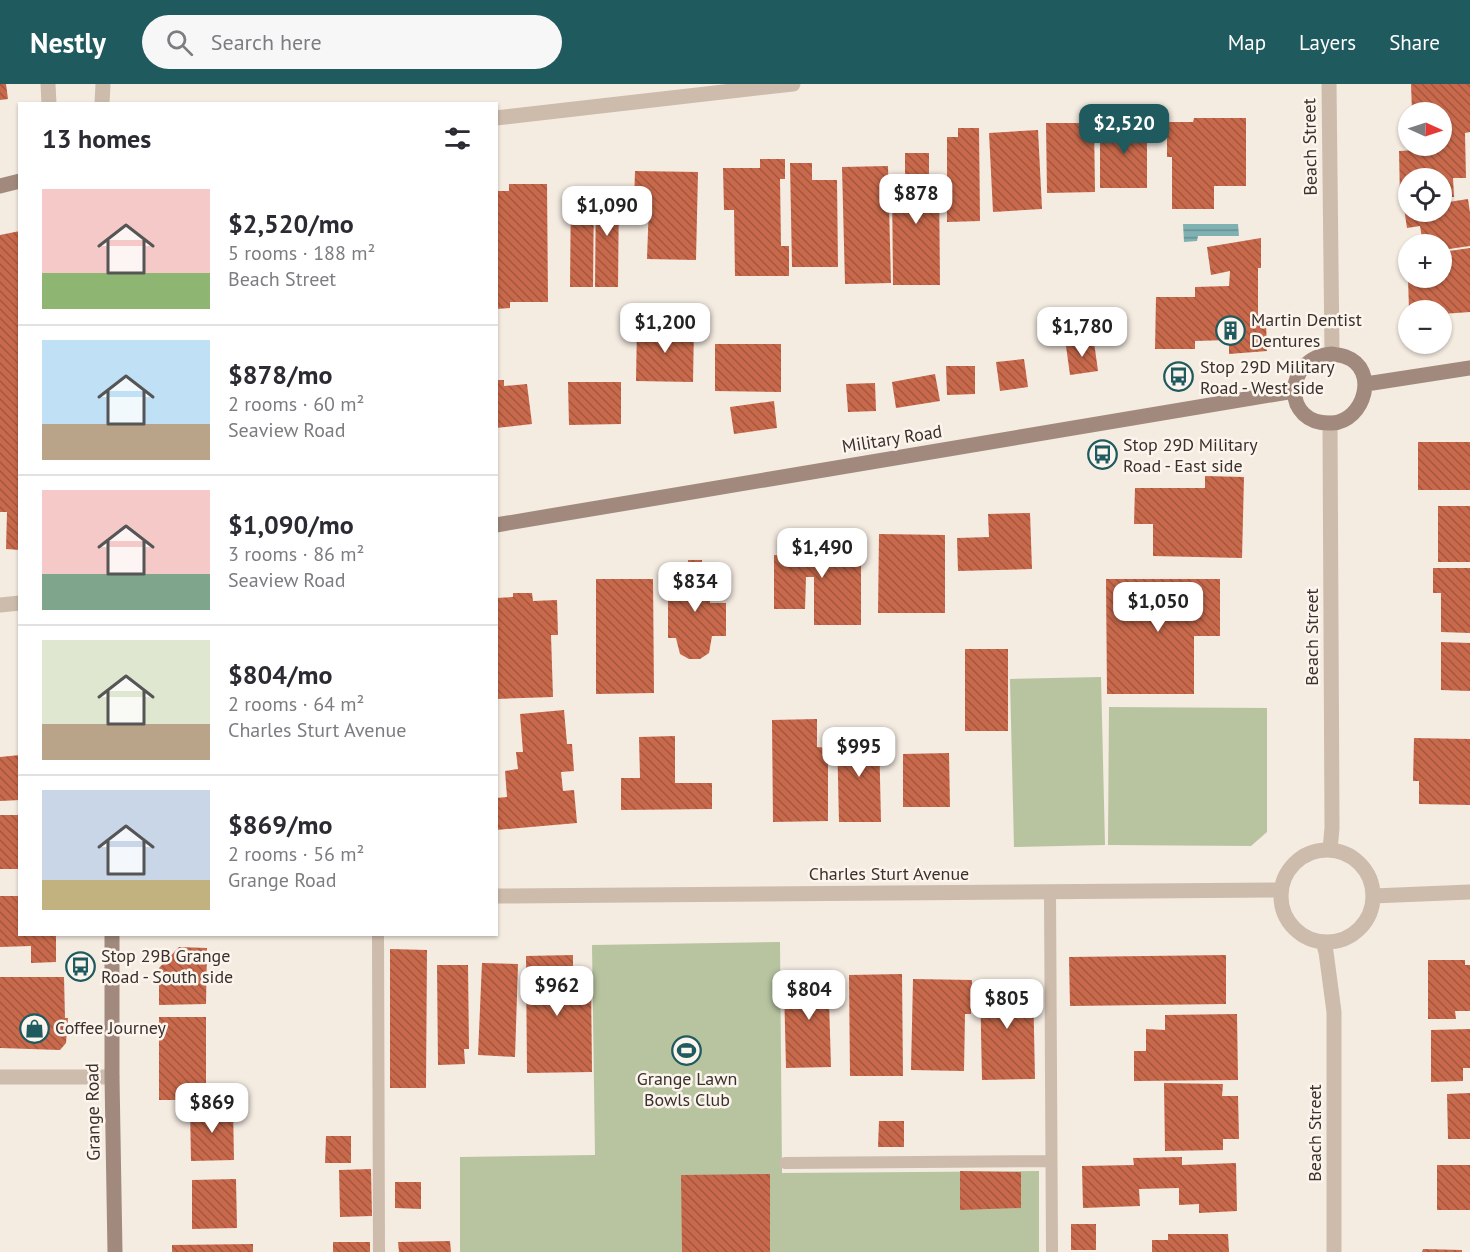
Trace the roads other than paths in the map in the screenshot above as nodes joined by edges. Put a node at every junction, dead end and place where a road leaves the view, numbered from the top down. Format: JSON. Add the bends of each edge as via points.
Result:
{"nodes":[{"id":1,"x":48,"y":84,"type":"edge"},
{"id":2,"x":103,"y":84,"type":"edge"},
{"id":3,"x":792,"y":84,"type":"edge"},
{"id":4,"x":1329,"y":84,"type":"edge"},
{"id":5,"x":49,"y":102,"type":"edge"},
{"id":6,"x":102,"y":102,"type":"edge"},
{"id":7,"x":498,"y":118,"type":"edge"},
{"id":8,"x":18,"y":182,"type":"edge"},
{"id":9,"x":0,"y":186,"type":"edge"},
{"id":10,"x":1332,"y":354,"type":"junction"},
{"id":11,"x":1470,"y":368,"type":"edge"},
{"id":12,"x":1366,"y":384,"type":"junction"},
{"id":13,"x":1294,"y":391,"type":"junction"},
{"id":14,"x":1330,"y":423,"type":"junction"},
{"id":15,"x":498,"y":525,"type":"edge"},
{"id":16,"x":18,"y":603,"type":"edge"},
{"id":17,"x":0,"y":605,"type":"edge"},
{"id":18,"x":1330,"y":850,"type":"junction"},
{"id":19,"x":1281,"y":890,"type":"junction"},
{"id":20,"x":1470,"y":892,"type":"edge"},
{"id":21,"x":1050,"y":893,"type":"junction"},
{"id":22,"x":498,"y":896,"type":"edge"},
{"id":23,"x":1373,"y":896,"type":"junction"},
{"id":24,"x":112,"y":936,"type":"edge"},
{"id":25,"x":378,"y":936,"type":"edge"},
{"id":26,"x":1323,"y":942,"type":"junction"},
{"id":27,"x":0,"y":1077,"type":"edge"},
{"id":28,"x":112,"y":1077,"type":"junction"},
{"id":29,"x":1051,"y":1161,"type":"junction"},
{"id":30,"x":784,"y":1163,"type":"dead end"},
{"id":31,"x":115,"y":1252,"type":"edge"},
{"id":32,"x":379,"y":1252,"type":"edge"},
{"id":33,"x":1052,"y":1252,"type":"edge"},
{"id":34,"x":1335,"y":1252,"type":"edge"}],
"edges":[{"from":1,"to":5,"type":"street"},
{"from":2,"to":6,"type":"street"},
{"from":3,"to":7,"type":"street"},
{"from":4,"to":10,"type":"street","name":"Beach Street"},
{"from":8,"to":9,"type":"main road"},
{"from":10,"to":12,"type":"main road","via":[[1347,357],[1359,368]]},
{"from":10,"to":13,"type":"main road","via":[[1320,355],[1302,369],[1294,381]]},
{"from":11,"to":12,"type":"main road"},
{"from":12,"to":14,"type":"main road","via":[[1355,412],[1342,421]]},
{"from":13,"to":14,"type":"main road","via":[[1297,405],[1305,415]]},
{"from":13,"to":15,"type":"main road","name":"Military Road"},
{"from":14,"to":18,"type":"street","name":"Beach Street"},
{"from":16,"to":17,"type":"street"},
{"from":18,"to":19,"type":"street","via":[[1316,851],[1292,865]]},
{"from":18,"to":23,"type":"street","via":[[1356,861],[1371,883]]},
{"from":19,"to":21,"type":"street","name":"Charles Sturt Avenue"},
{"from":19,"to":26,"type":"street","via":[[1282,906],[1296,931]]},
{"from":20,"to":23,"type":"street"},
{"from":21,"to":22,"type":"street","name":"Charles Sturt Avenue"},
{"from":21,"to":29,"type":"lane"},
{"from":23,"to":26,"type":"street","via":[[1370,912],[1358,930],[1338,941]]},
{"from":24,"to":28,"type":"main road","name":"Grange Road"},
{"from":25,"to":32,"type":"lane"},
{"from":26,"to":34,"type":"street","name":"Beach Street","via":[[1334,1012]]},
{"from":27,"to":28,"type":"street"},
{"from":28,"to":31,"type":"main road","name":"Grange Road"},
{"from":29,"to":30,"type":"lane"},
{"from":29,"to":33,"type":"lane"}]}
